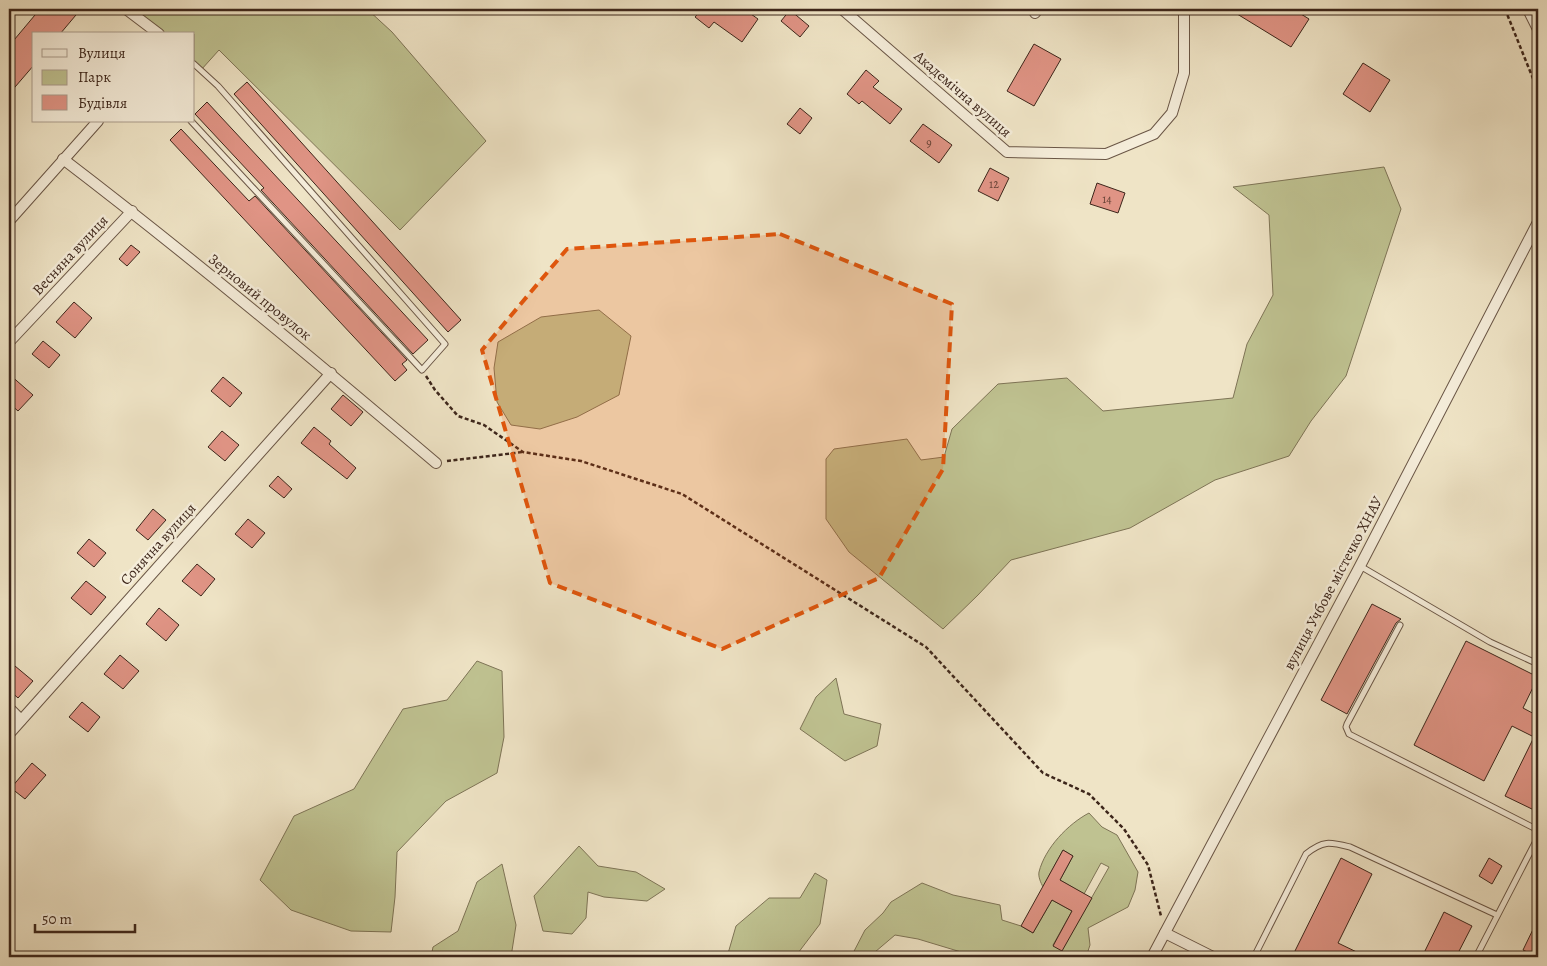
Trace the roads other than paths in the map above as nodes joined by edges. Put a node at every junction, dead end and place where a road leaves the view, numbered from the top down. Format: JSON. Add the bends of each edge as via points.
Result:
{"nodes":[{"id":1,"x":126,"y":9,"type":"edge"},
{"id":2,"x":842,"y":9,"type":"edge"},
{"id":3,"x":1184,"y":9,"type":"edge"},
{"id":4,"x":1528,"y":9,"type":"edge"},
{"id":5,"x":1538,"y":27,"type":"edge"},
{"id":6,"x":156,"y":32,"type":"edge"},
{"id":7,"x":195,"y":65,"type":"edge"},
{"id":8,"x":97,"y":122,"type":"edge"},
{"id":9,"x":192,"y":122,"type":"edge"},
{"id":10,"x":63,"y":158,"type":"junction"},
{"id":11,"x":132,"y":211,"type":"junction"},
{"id":12,"x":9,"y":221,"type":"edge"},
{"id":13,"x":1538,"y":222,"type":"edge"},
{"id":14,"x":9,"y":342,"type":"edge"},
{"id":15,"x":330,"y":373,"type":"junction"},
{"id":16,"x":436,"y":463,"type":"road end"},
{"id":17,"x":1360,"y":566,"type":"junction"},
{"id":18,"x":1400,"y":625,"type":"dead end"},
{"id":19,"x":1538,"y":664,"type":"edge"},
{"id":20,"x":9,"y":708,"type":"edge"},
{"id":21,"x":21,"y":720,"type":"junction"},
{"id":22,"x":9,"y":734,"type":"edge"},
{"id":23,"x":1538,"y":830,"type":"edge"},
{"id":24,"x":1538,"y":837,"type":"edge"},
{"id":25,"x":1498,"y":915,"type":"junction"},
{"id":26,"x":1165,"y":932,"type":"junction"},
{"id":27,"x":1152,"y":957,"type":"edge"},
{"id":28,"x":1213,"y":957,"type":"edge"},
{"id":29,"x":1254,"y":957,"type":"edge"},
{"id":30,"x":1476,"y":957,"type":"edge"}],
"edges":[{"from":1,"to":6,"type":"street"},
{"from":2,"to":3,"type":"street","name":"Академічна вулиця","via":[[1007,152],[1106,154],[1154,134],[1172,113],[1184,74]]},
{"from":4,"to":5,"type":"street"},
{"from":7,"to":9,"type":"lane","via":[[218,86],[445,344],[422,370]]},
{"from":8,"to":10,"type":"street"},
{"from":10,"to":11,"type":"street","name":"Зерновий провулок"},
{"from":10,"to":12,"type":"street"},
{"from":11,"to":14,"type":"street","name":"Весняна вулиця"},
{"from":11,"to":15,"type":"street","name":"Зерновий провулок"},
{"from":13,"to":17,"type":"street","name":"вулиця Учбове містечко ХНАУ"},
{"from":15,"to":16,"type":"street","name":"Зерновий провулок"},
{"from":15,"to":21,"type":"street","name":"Сонячна вулиця"},
{"from":17,"to":19,"type":"lane","via":[[1490,642]]},
{"from":17,"to":26,"type":"street","name":"вулиця Учбове містечко ХНАУ"},
{"from":18,"to":23,"type":"lane","via":[[1347,724],[1349,734]]},
{"from":20,"to":21,"type":"street"},
{"from":21,"to":22,"type":"street","name":"Сонячна вулиця"},
{"from":24,"to":25,"type":"lane"},
{"from":25,"to":29,"type":"lane","via":[[1331,842],[1316,846],[1306,854]]},
{"from":25,"to":30,"type":"lane"},
{"from":26,"to":27,"type":"street","name":"вулиця Учбове містечко ХНАУ"},
{"from":26,"to":28,"type":"street"}]}
